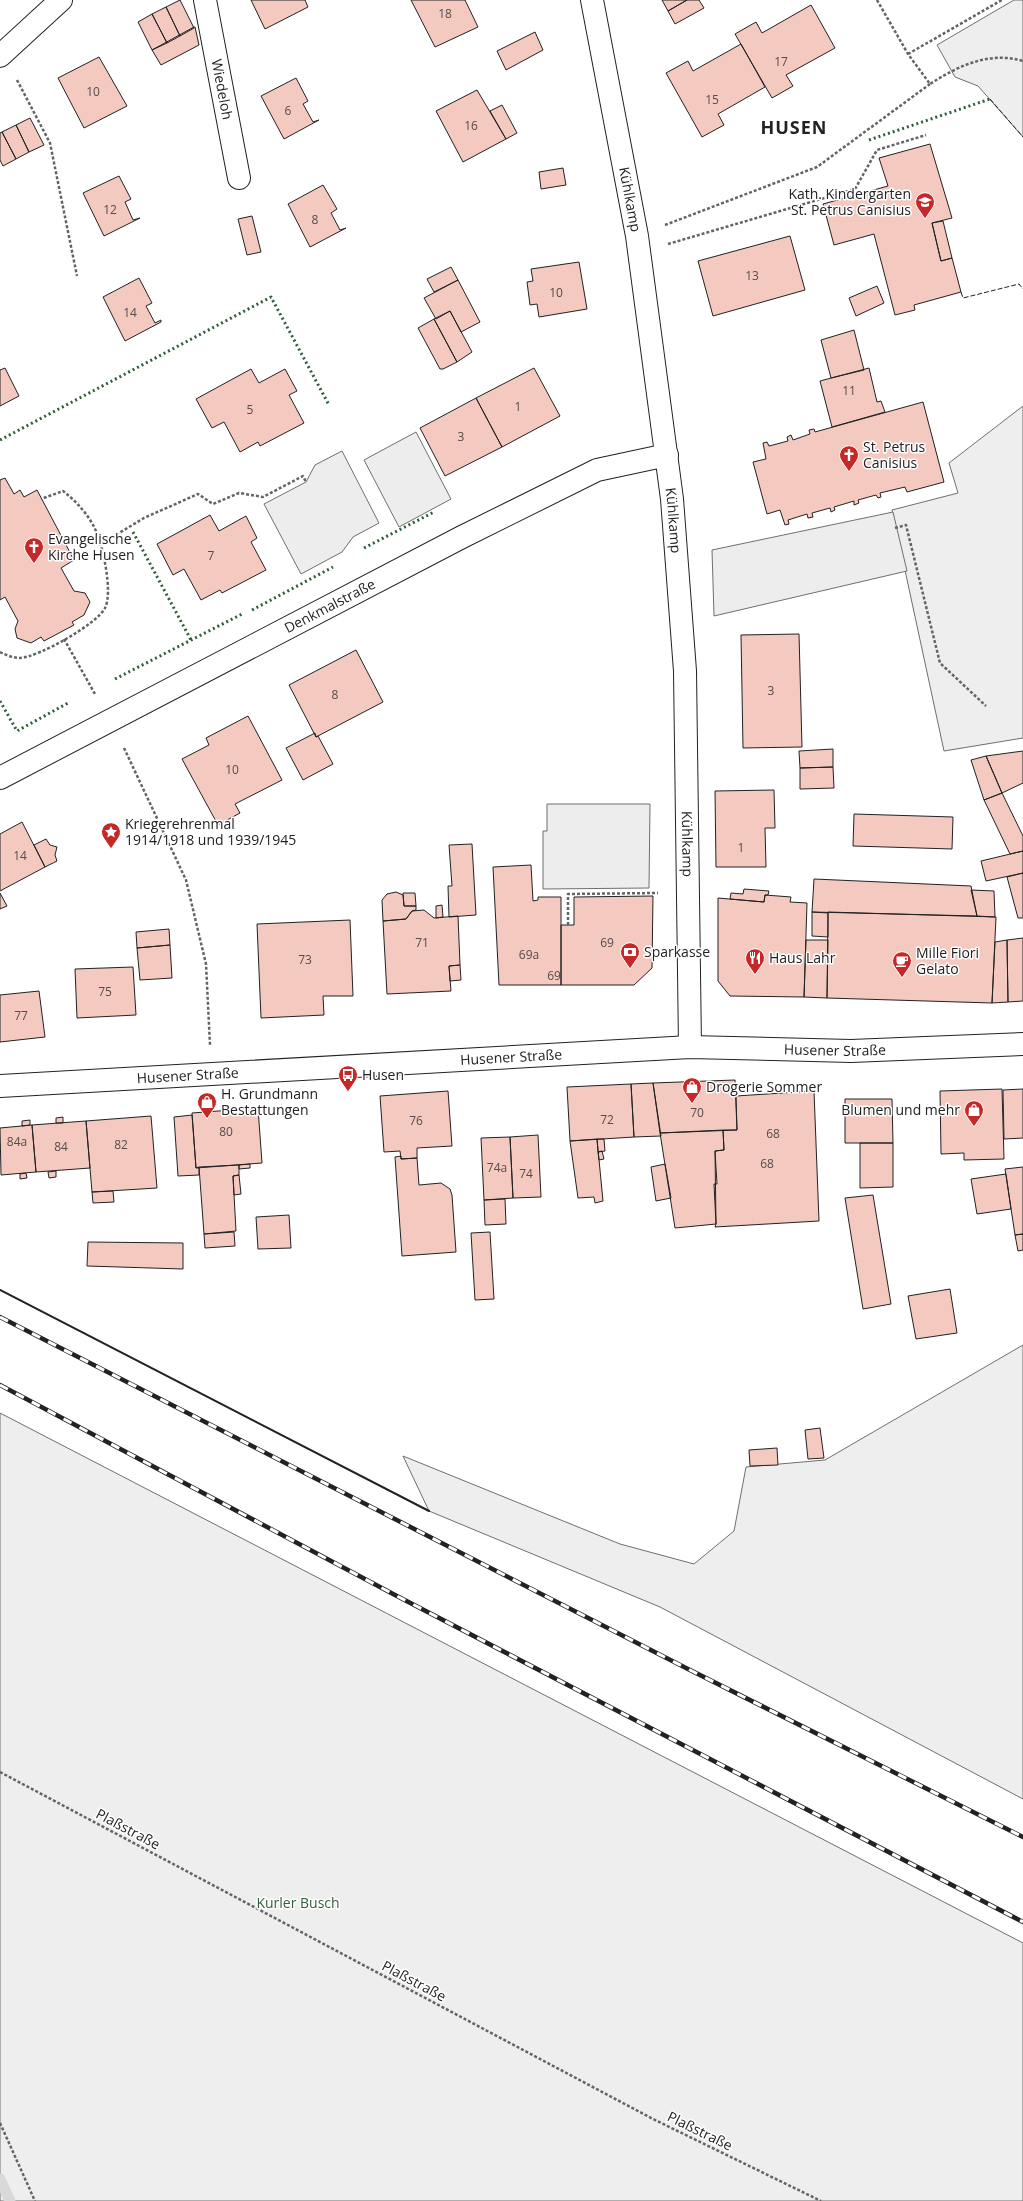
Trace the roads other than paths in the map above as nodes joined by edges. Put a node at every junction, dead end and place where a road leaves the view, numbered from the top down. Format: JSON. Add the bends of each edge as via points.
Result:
{"nodes":[{"id":1,"x":61,"y":0,"type":"edge"},
{"id":2,"x":204,"y":0,"type":"edge"},
{"id":3,"x":592,"y":0,"type":"edge"},
{"id":4,"x":2,"y":55,"type":"edge"},
{"id":5,"x":239,"y":178,"type":"dead end"},
{"id":6,"x":668,"y":455,"type":"junction"},
{"id":7,"x":0,"y":778,"type":"edge"},
{"id":8,"x":1023,"y":1044,"type":"edge"},
{"id":9,"x":690,"y":1047,"type":"junction"},
{"id":10,"x":0,"y":1086,"type":"edge"}],
"edges":[{"from":1,"to":4,"type":"street"},
{"from":2,"to":5,"type":"street","name":"Wiedeloh"},
{"from":3,"to":6,"type":"street","name":"Kühlkamp","via":[[638,244]]},
{"from":6,"to":7,"type":"street","name":"Denkmalstraße","via":[[597,470],[462,537]]},
{"from":6,"to":9,"type":"street","name":"Kühlkamp","via":[[685,670]]},
{"from":8,"to":9,"type":"street","name":"Husener Straße","via":[[851,1051]]},
{"from":9,"to":10,"type":"street","name":"Husener Straße"}]}
